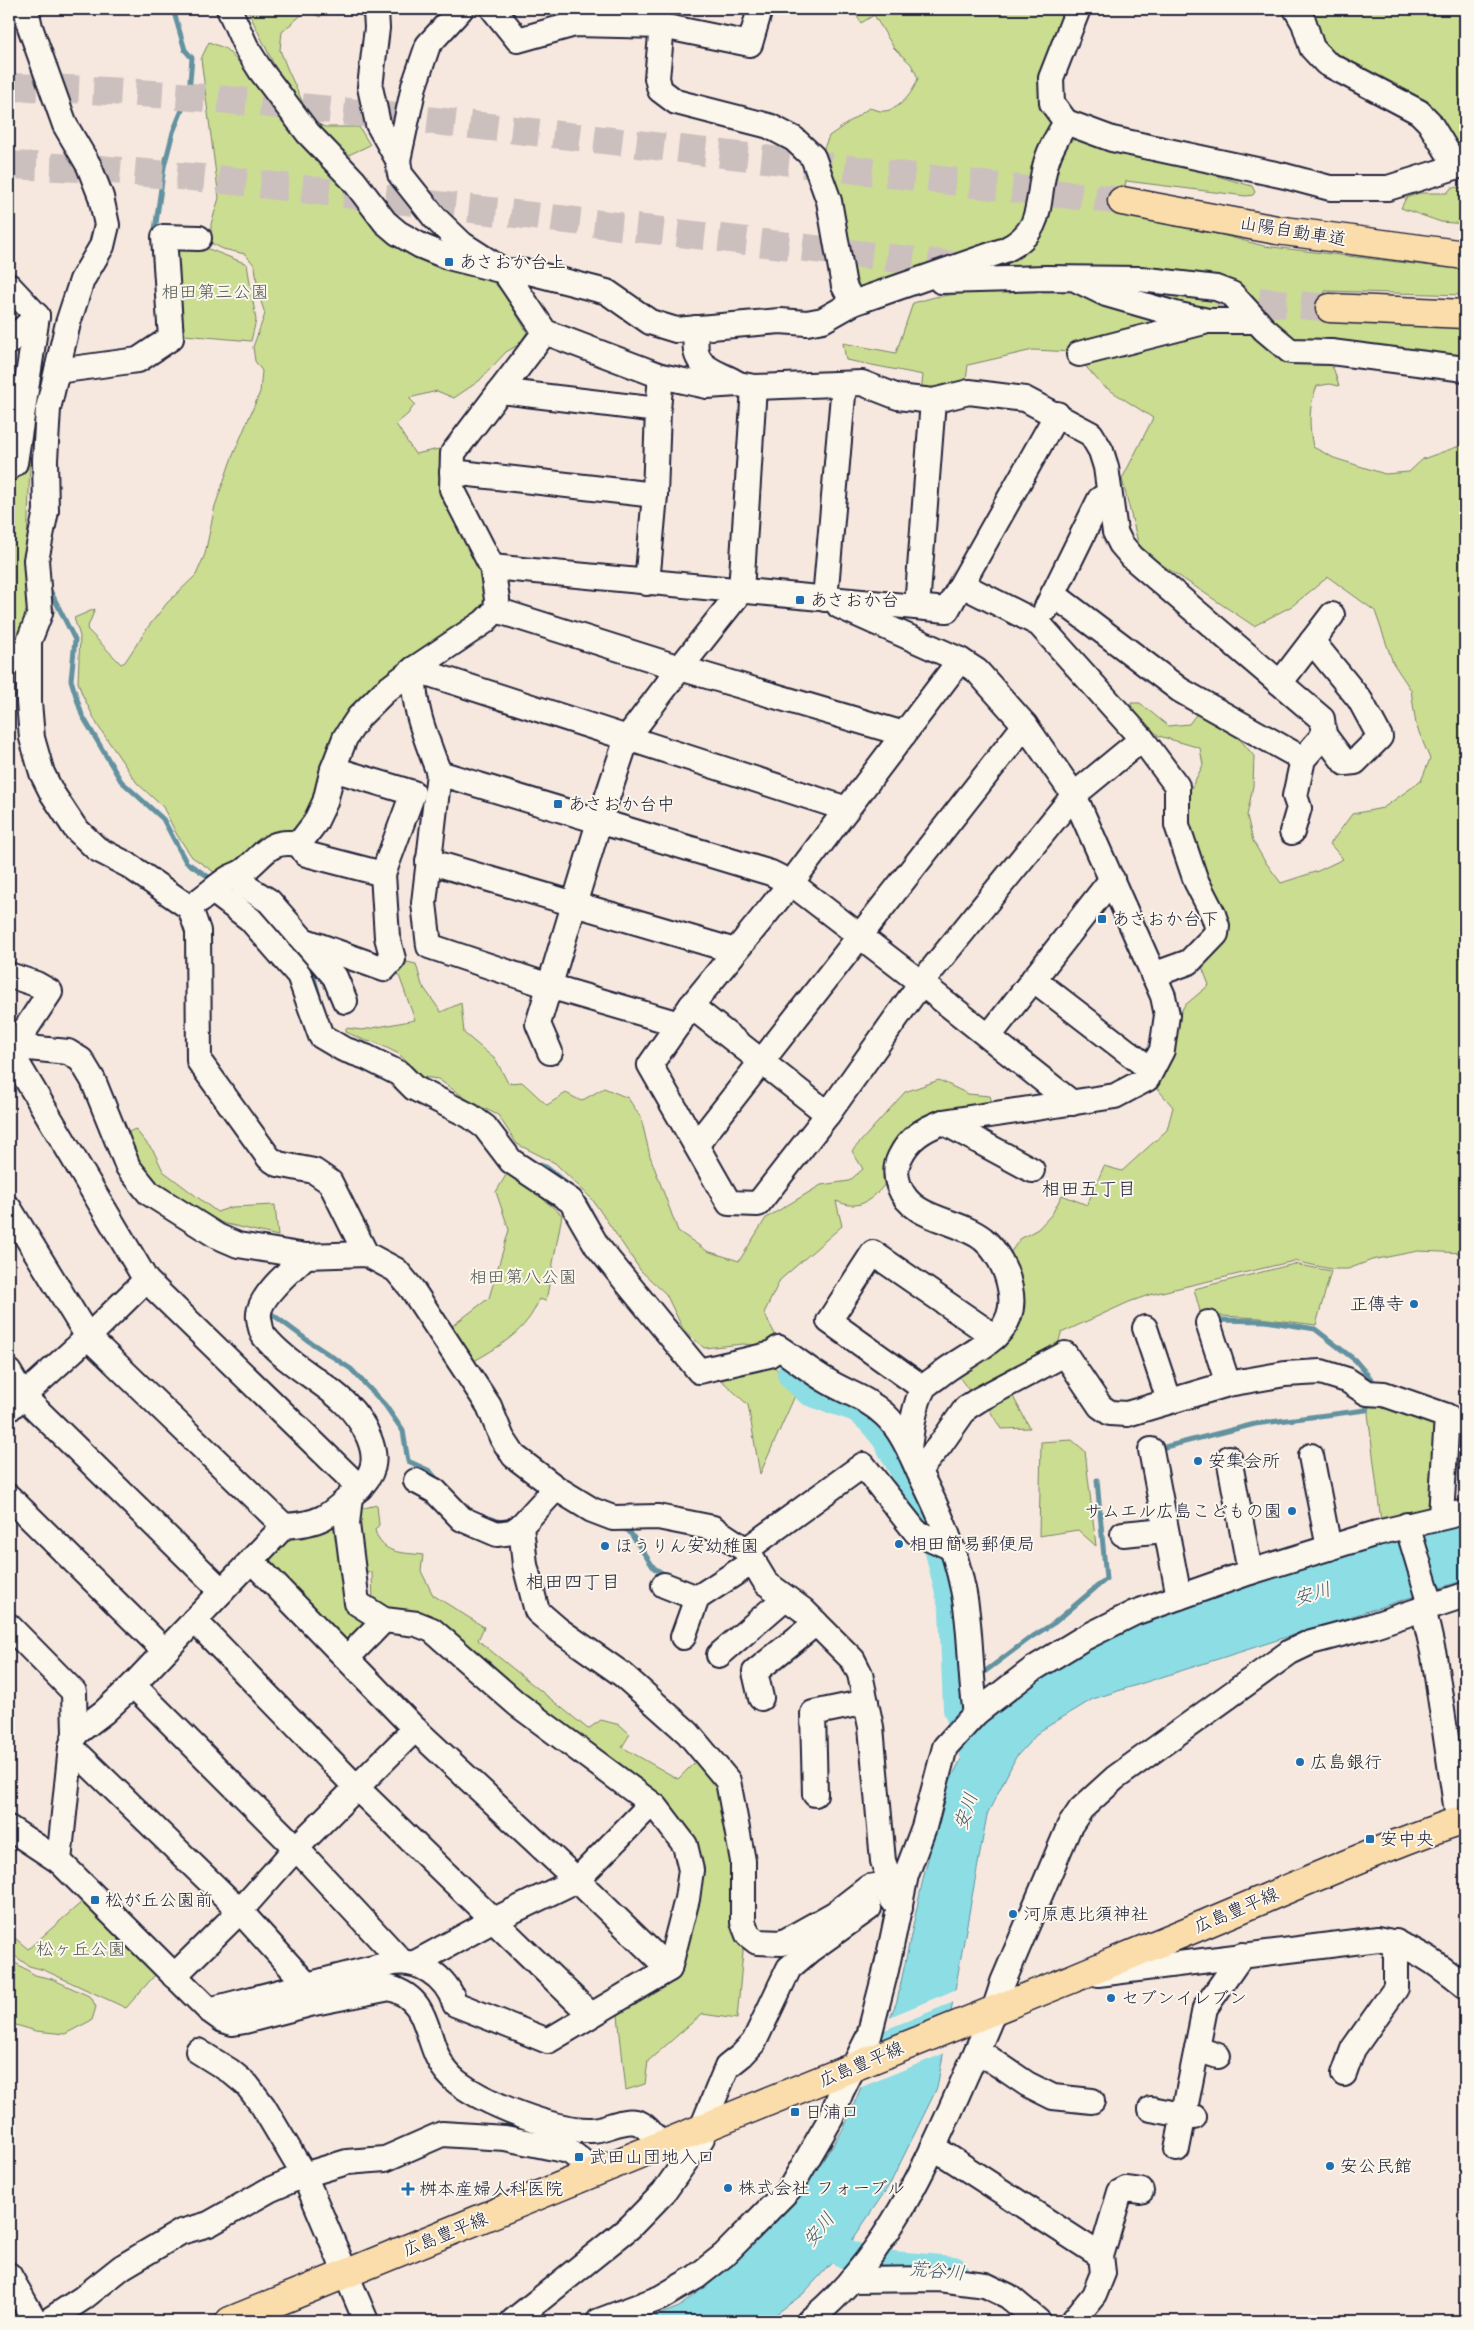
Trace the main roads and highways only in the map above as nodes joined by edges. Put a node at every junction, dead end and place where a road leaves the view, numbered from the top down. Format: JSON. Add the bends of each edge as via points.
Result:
{"nodes":[{"id":1,"x":1122,"y":201,"type":"tunnel mouth"},
{"id":2,"x":1465,"y":255,"type":"edge"},
{"id":3,"x":1330,"y":308,"type":"tunnel mouth"},
{"id":4,"x":1465,"y":314,"type":"edge"},
{"id":5,"x":1461,"y":1816,"type":"edge"},
{"id":6,"x":230,"y":2321,"type":"edge"}],
"edges":[{"from":1,"to":2,"type":"main road","name":"山陽自動車道","via":[[1277,230]]},
{"from":3,"to":4,"type":"main road"},
{"from":5,"to":6,"type":"main road","name":"広島豊平線","via":[[1072,1979]]}]}
